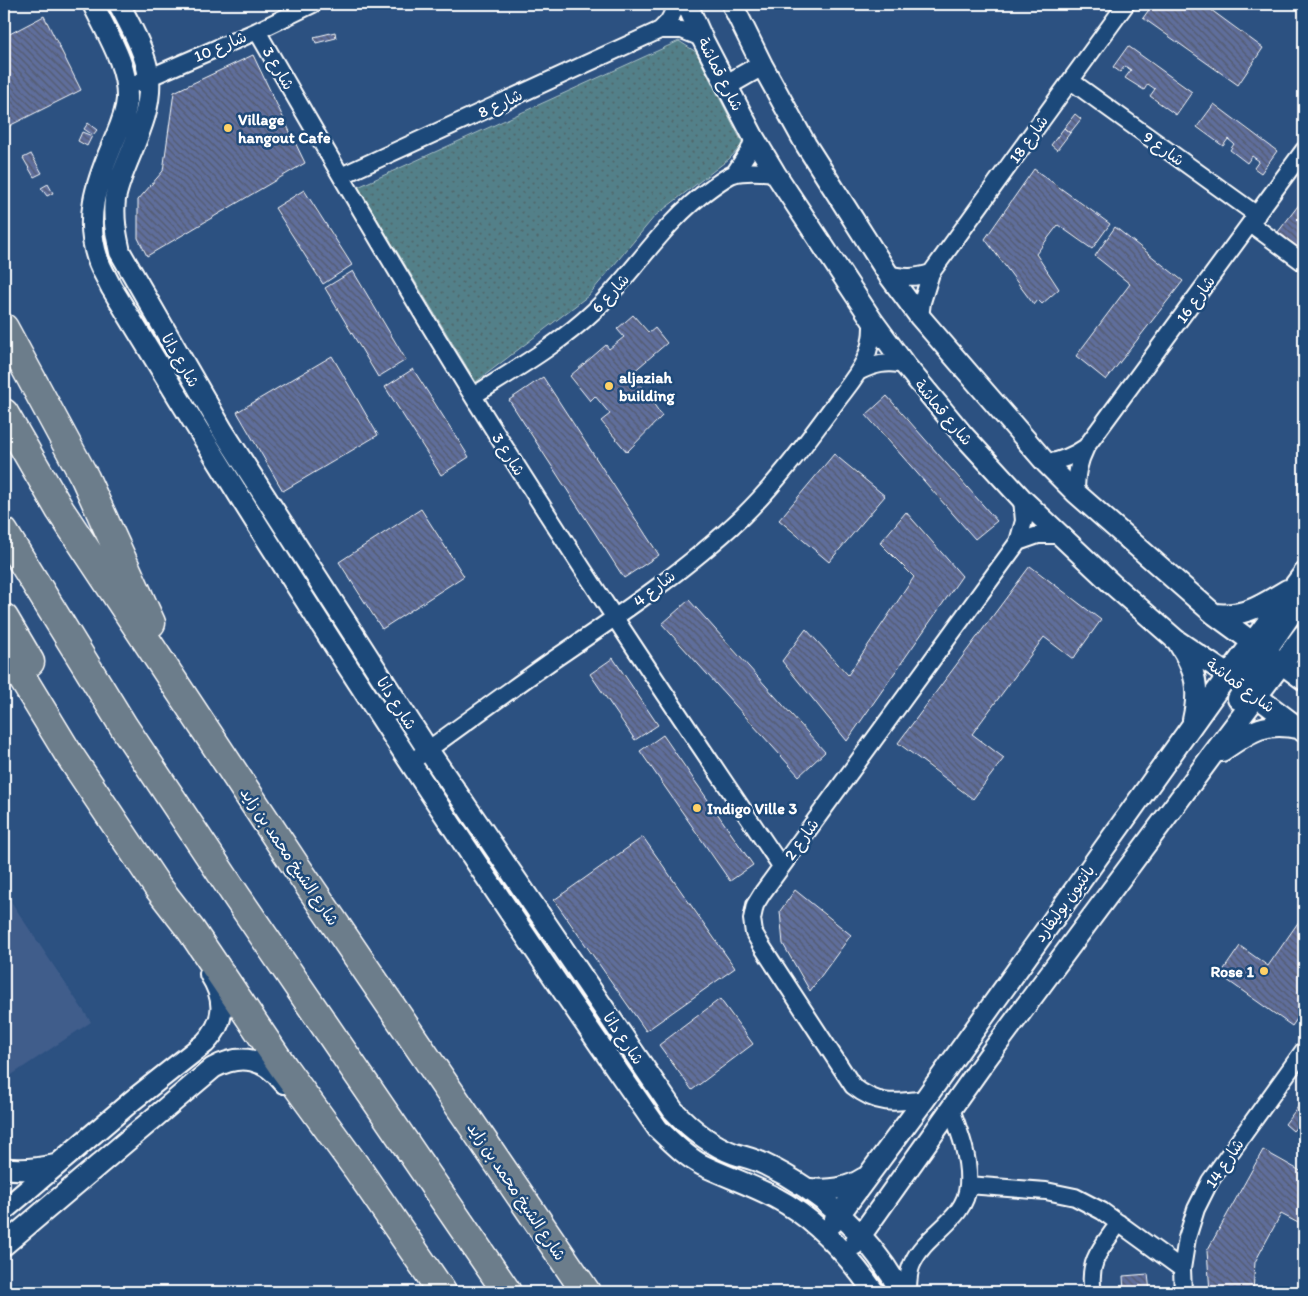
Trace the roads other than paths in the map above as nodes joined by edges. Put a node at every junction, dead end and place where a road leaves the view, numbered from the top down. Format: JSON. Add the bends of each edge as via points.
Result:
{"nodes":[{"id":1,"x":93,"y":4,"type":"edge"},
{"id":2,"x":119,"y":4,"type":"edge"},
{"id":3,"x":313,"y":4,"type":"edge"},
{"id":4,"x":678,"y":4,"type":"edge"},
{"id":5,"x":687,"y":4,"type":"edge"},
{"id":6,"x":732,"y":4,"type":"edge"},
{"id":7,"x":1126,"y":4,"type":"edge"},
{"id":8,"x":257,"y":30,"type":"junction"},
{"id":9,"x":660,"y":30,"type":"junction"},
{"id":10,"x":702,"y":38,"type":"junction"},
{"id":11,"x":762,"y":65,"type":"junction"},
{"id":12,"x":149,"y":78,"type":"junction"},
{"id":13,"x":1071,"y":80,"type":"junction"},
{"id":14,"x":727,"y":85,"type":"junction"},
{"id":15,"x":127,"y":87,"type":"junction"},
{"id":16,"x":754,"y":138,"type":"junction"},
{"id":17,"x":1304,"y":150,"type":"edge"},
{"id":18,"x":775,"y":173,"type":"junction"},
{"id":19,"x":734,"y":174,"type":"junction"},
{"id":20,"x":341,"y":176,"type":"junction"},
{"id":21,"x":1254,"y":220,"type":"junction"},
{"id":22,"x":1304,"y":263,"type":"edge"},
{"id":23,"x":888,"y":274,"type":"junction"},
{"id":24,"x":931,"y":274,"type":"junction"},
{"id":25,"x":920,"y":317,"type":"junction"},
{"id":26,"x":872,"y":320,"type":"junction"},
{"id":27,"x":4,"y":328,"type":"edge"},
{"id":28,"x":905,"y":365,"type":"junction"},
{"id":29,"x":858,"y":372,"type":"junction"},
{"id":30,"x":472,"y":396,"type":"junction"},
{"id":31,"x":4,"y":413,"type":"edge"},
{"id":32,"x":1086,"y":447,"type":"junction"},
{"id":33,"x":1046,"y":463,"type":"junction"},
{"id":34,"x":1076,"y":493,"type":"junction"},
{"id":35,"x":1022,"y":499,"type":"junction"},
{"id":36,"x":4,"y":532,"type":"edge"},
{"id":37,"x":1059,"y":536,"type":"junction"},
{"id":38,"x":1018,"y":542,"type":"junction"},
{"id":39,"x":1301,"y":585,"type":"edge"},
{"id":40,"x":1214,"y":614,"type":"junction"},
{"id":41,"x":4,"y":618,"type":"edge"},
{"id":42,"x":614,"y":619,"type":"junction"},
{"id":43,"x":1304,"y":634,"type":"edge"},
{"id":44,"x":1176,"y":640,"type":"junction"},
{"id":45,"x":1258,"y":647,"type":"junction"},
{"id":46,"x":4,"y":648,"type":"edge"},
{"id":47,"x":1282,"y":664,"type":"junction"},
{"id":48,"x":1228,"y":674,"type":"junction"},
{"id":49,"x":1304,"y":680,"type":"edge"},
{"id":50,"x":1251,"y":692,"type":"junction"},
{"id":51,"x":184,"y":695,"type":"junction"},
{"id":52,"x":1192,"y":725,"type":"junction"},
{"id":53,"x":1301,"y":730,"type":"edge"},
{"id":54,"x":428,"y":750,"type":"junction"},
{"id":55,"x":1210,"y":758,"type":"junction"},
{"id":56,"x":410,"y":763,"type":"junction"},
{"id":57,"x":1178,"y":801,"type":"junction"},
{"id":58,"x":781,"y":866,"type":"junction"},
{"id":59,"x":157,"y":886,"type":"junction"},
{"id":60,"x":1304,"y":1050,"type":"edge"},
{"id":61,"x":925,"y":1099,"type":"junction"},
{"id":62,"x":133,"y":1100,"type":"junction"},
{"id":63,"x":951,"y":1109,"type":"junction"},
{"id":64,"x":149,"y":1122,"type":"junction"},
{"id":65,"x":330,"y":1130,"type":"junction"},
{"id":66,"x":57,"y":1165,"type":"junction"},
{"id":67,"x":4,"y":1168,"type":"edge"},
{"id":68,"x":359,"y":1171,"type":"junction"},
{"id":69,"x":868,"y":1175,"type":"junction"},
{"id":70,"x":968,"y":1185,"type":"junction"},
{"id":71,"x":810,"y":1189,"type":"junction"},
{"id":72,"x":5,"y":1207,"type":"edge"},
{"id":73,"x":840,"y":1214,"type":"junction"},
{"id":74,"x":1119,"y":1223,"type":"junction"},
{"id":75,"x":826,"y":1234,"type":"junction"},
{"id":76,"x":4,"y":1236,"type":"edge"},
{"id":77,"x":861,"y":1236,"type":"junction"},
{"id":78,"x":4,"y":1245,"type":"edge"},
{"id":79,"x":846,"y":1256,"type":"junction"},
{"id":80,"x":1182,"y":1269,"type":"junction"},
{"id":81,"x":442,"y":1292,"type":"edge"},
{"id":82,"x":507,"y":1292,"type":"edge"},
{"id":83,"x":586,"y":1292,"type":"edge"},
{"id":84,"x":874,"y":1292,"type":"edge"},
{"id":85,"x":901,"y":1292,"type":"edge"},
{"id":86,"x":908,"y":1292,"type":"edge"},
{"id":87,"x":1093,"y":1292,"type":"edge"},
{"id":88,"x":1183,"y":1292,"type":"edge"}],
"edges":[{"from":1,"to":15,"type":"street","name":"شارع دانا","via":[[118,55]]},
{"from":2,"to":12,"type":"street","name":"شارع دانا","via":[[138,44]]},
{"from":3,"to":8,"type":"street","name":"شارع 10"},
{"from":4,"to":9,"type":"street","name":"شارع 8"},
{"from":5,"to":10,"type":"street","name":"شارع قماشة"},
{"from":6,"to":11,"type":"street"},
{"from":7,"to":13,"type":"street","name":"شارع 18"},
{"from":8,"to":12,"type":"street","name":"شارع 10"},
{"from":8,"to":20,"type":"street","name":"شارع 3"},
{"from":9,"to":10,"type":"street","name":"شارع 8","via":[[682,30]]},
{"from":9,"to":20,"type":"street","name":"شارع 8"},
{"from":10,"to":14,"type":"street","name":"شارع قماشة"},
{"from":11,"to":14,"type":"street"},
{"from":11,"to":23,"type":"street","via":[[806,146]]},
{"from":12,"to":15,"type":"street","name":"شارع 10"},
{"from":12,"to":54,"type":"street","name":"شارع دانا","via":[[146,111],[115,198],[114,225],[120,252],[223,431]]},
{"from":13,"to":21,"type":"street","name":"شارع 9"},
{"from":13,"to":24,"type":"street","name":"شارع 18"},
{"from":14,"to":16,"type":"street","name":"شارع قماشة"},
{"from":15,"to":56,"type":"street","name":"شارع دانا","via":[[124,115],[92,202],[91,232],[98,261],[206,444]]},
{"from":16,"to":18,"type":"street","name":"شارع قماشة"},
{"from":16,"to":19,"type":"street","name":"شارع 6"},
{"from":17,"to":21,"type":"street","name":"شارع 16"},
{"from":18,"to":19,"type":"street","name":"شارع 6"},
{"from":18,"to":26,"type":"street","name":"شارع قماشة"},
{"from":19,"to":30,"type":"street","name":"شارع 6","via":[[704,192],[674,220],[614,291],[572,330]]},
{"from":20,"to":30,"type":"street","name":"شارع 3"},
{"from":21,"to":22,"type":"street","name":"شارع 9"},
{"from":21,"to":32,"type":"street","name":"شارع 16"},
{"from":23,"to":24,"type":"street","via":[[917,278]]},
{"from":23,"to":25,"type":"street"},
{"from":24,"to":25,"type":"street","name":"شارع 18"},
{"from":25,"to":33,"type":"street"},
{"from":26,"to":28,"type":"street","name":"شارع قماشة"},
{"from":26,"to":29,"type":"street","name":"شارع 4","via":[[871,347]]},
{"from":27,"to":51,"type":"highway","via":[[85,478]]},
{"from":28,"to":29,"type":"street","via":[[881,363]]},
{"from":28,"to":35,"type":"street","name":"شارع قماشة"},
{"from":29,"to":42,"type":"street","name":"شارع 4","via":[[798,456],[771,487],[712,544]]},
{"from":30,"to":42,"type":"street","name":"شارع 3"},
{"from":31,"to":51,"type":"highway","name":"شارع الشيخ محمد بن زايد","via":[[60,510]]},
{"from":32,"to":33,"type":"street","name":"شارع 16","via":[[1074,456]]},
{"from":32,"to":34,"type":"street","name":"شارع 16","via":[[1079,462]]},
{"from":33,"to":34,"type":"street"},
{"from":34,"to":40,"type":"street"},
{"from":35,"to":37,"type":"street","name":"شارع قماشة"},
{"from":35,"to":38,"type":"street","name":"شارع 2","via":[[1024,521]]},
{"from":36,"to":82,"type":"highway","via":[[124,727],[231,889]]},
{"from":37,"to":38,"type":"street","via":[[1038,535]]},
{"from":37,"to":44,"type":"street","name":"شارع قماشة"},
{"from":38,"to":58,"type":"street","name":"شارع 2"},
{"from":39,"to":40,"type":"street","via":[[1244,613]]},
{"from":39,"to":45,"type":"street","name":"بانثيون بوليفارد"},
{"from":40,"to":45,"type":"street"},
{"from":41,"to":65,"type":"highway","via":[[81,746],[290,1056]]},
{"from":42,"to":54,"type":"street","name":"شارع 4"},
{"from":42,"to":58,"type":"street","name":"شارع 3"},
{"from":43,"to":47,"type":"street","name":"بانثيون بوليفارد"},
{"from":44,"to":48,"type":"street","name":"شارع قماشة"},
{"from":44,"to":52,"type":"street","via":[[1189,659],[1196,680],[1197,703]]},
{"from":45,"to":47,"type":"street"},
{"from":45,"to":48,"type":"street","name":"بانثيون بوليفارد"},
{"from":45,"to":50,"type":"street","via":[[1257,674]]},
{"from":46,"to":59,"type":"highway","via":[[68,753]]},
{"from":47,"to":49,"type":"street"},
{"from":47,"to":50,"type":"street","name":"بانثيون بوليفارد"},
{"from":48,"to":50,"type":"street","name":"شارع قماشة"},
{"from":48,"to":52,"type":"street","name":"بانثيون بوليفارد"},
{"from":50,"to":53,"type":"street","name":"شارع قماشة"},
{"from":50,"to":55,"type":"street","name":"بانثيون بوليفارد"},
{"from":50,"to":57,"type":"street","via":[[1188,769]]},
{"from":51,"to":83,"type":"highway","name":"شارع الشيخ محمد بن زايد","via":[[295,865]]},
{"from":52,"to":61,"type":"street","name":"بانثيون بوليفارد"},
{"from":53,"to":55,"type":"street","via":[[1281,725],[1264,727]]},
{"from":54,"to":56,"type":"street","name":"شارع 4"},
{"from":54,"to":71,"type":"street","name":"شارع دانا","via":[[673,1110],[690,1129],[711,1143],[761,1162]]},
{"from":55,"to":57,"type":"street","name":"بانثيون بوليفارد"},
{"from":56,"to":75,"type":"street","name":"شارع دانا","via":[[658,1129],[678,1149],[701,1164],[777,1198]]},
{"from":57,"to":63,"type":"street","name":"بانثيون بوليفارد"},
{"from":58,"to":61,"type":"street","name":"شارع 2","via":[[755,905],[754,933],[761,945],[852,1086],[864,1095],[891,1103]]},
{"from":59,"to":62,"type":"street","via":[[215,982],[222,1003],[221,1015],[205,1043]]},
{"from":59,"to":65,"type":"highway"},
{"from":60,"to":80,"type":"street","name":"شارع 14","via":[[1210,1181],[1187,1238]]},
{"from":61,"to":69,"type":"street","name":"بانثيون بوليفارد"},
{"from":62,"to":64,"type":"street"},
{"from":62,"to":66,"type":"street"},
{"from":63,"to":70,"type":"street","via":[[964,1146]]},
{"from":63,"to":77,"type":"street","name":"بانثيون بوليفارد"},
{"from":64,"to":68,"type":"street","via":[[213,1068],[223,1062],[246,1059],[276,1073],[320,1134]]},
{"from":64,"to":78,"type":"street"},
{"from":65,"to":68,"type":"highway"},
{"from":66,"to":67,"type":"street","via":[[30,1170]]},
{"from":66,"to":72,"type":"street"},
{"from":68,"to":81,"type":"highway"},
{"from":69,"to":71,"type":"street","via":[[841,1189]]},
{"from":69,"to":73,"type":"street","name":"بانثيون بوليفارد"},
{"from":70,"to":74,"type":"street","via":[[1061,1193],[1089,1203]]},
{"from":70,"to":86,"type":"street","via":[[959,1210],[918,1252],[909,1275]]},
{"from":71,"to":73,"type":"street","name":"شارع دانا"},
{"from":72,"to":76,"type":"street","via":[[9,1217]]},
{"from":73,"to":75,"type":"street","name":"بانثيون بوليفارد"},
{"from":73,"to":77,"type":"street","name":"شارع دانا"},
{"from":74,"to":80,"type":"street"},
{"from":74,"to":87,"type":"street","via":[[1094,1259],[1091,1273]]},
{"from":75,"to":79,"type":"street","name":"شارع دانا"},
{"from":77,"to":79,"type":"street","name":"بانثيون بوليفارد"},
{"from":77,"to":85,"type":"street","name":"شارع دانا"},
{"from":79,"to":84,"type":"street","name":"شارع دانا"},
{"from":80,"to":88,"type":"street","name":"شارع 14"}]}
